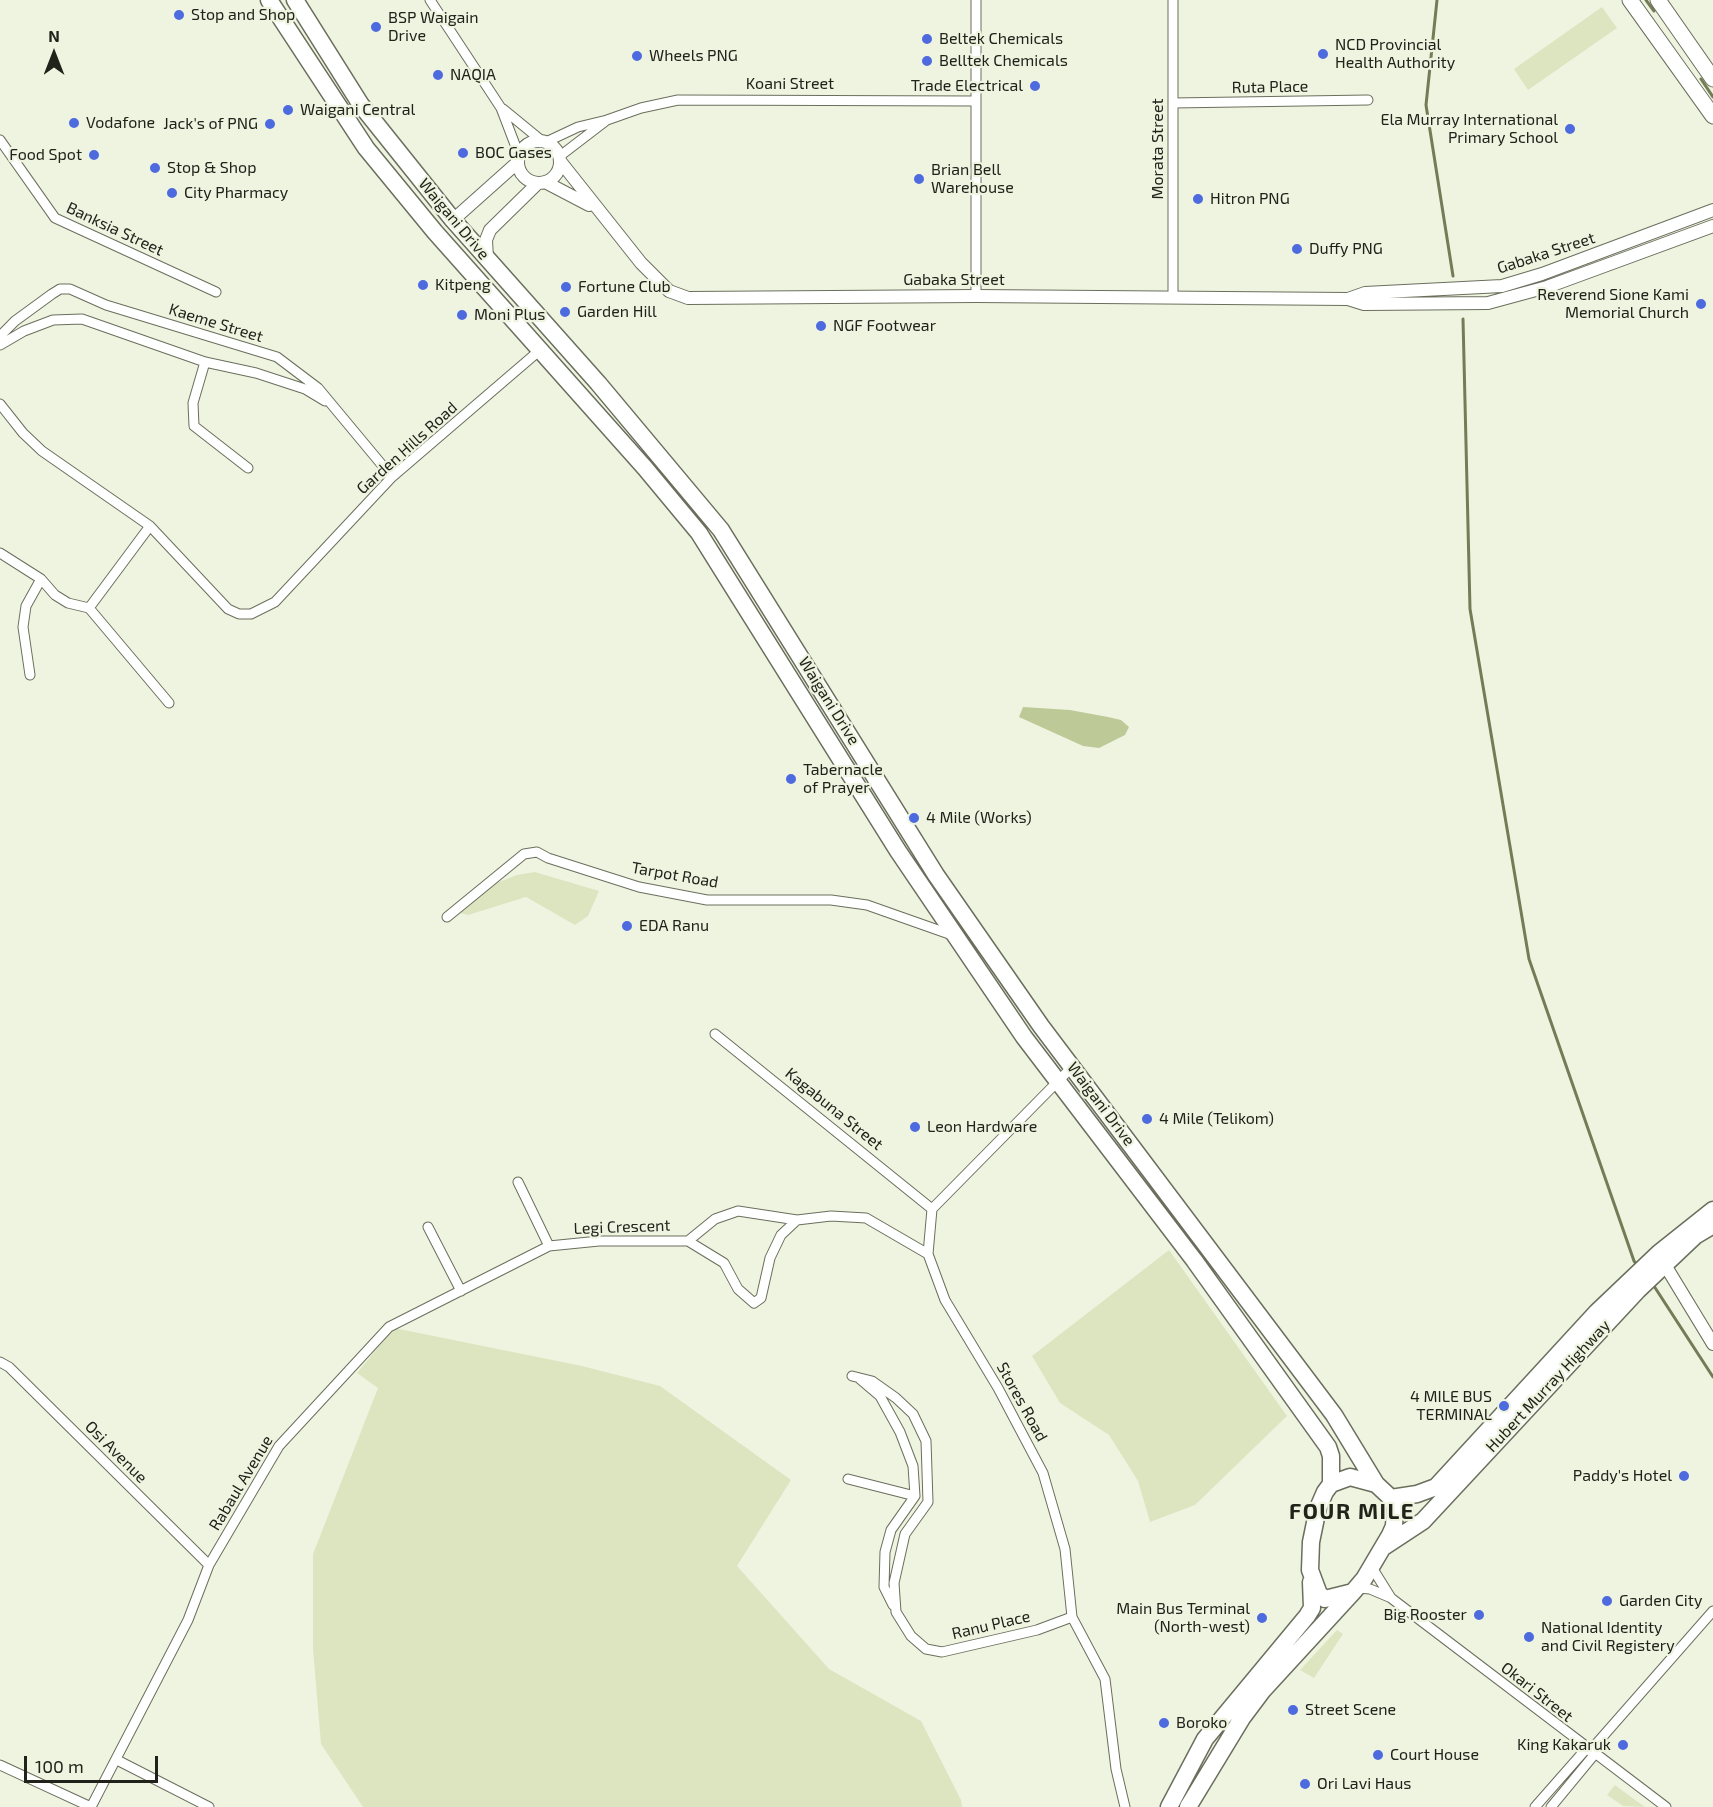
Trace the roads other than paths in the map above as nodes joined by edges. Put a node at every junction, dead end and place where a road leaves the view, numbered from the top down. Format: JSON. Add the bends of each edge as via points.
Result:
{"nodes":[{"id":1,"x":270,"y":0,"type":"edge"},
{"id":2,"x":295,"y":0,"type":"edge"},
{"id":3,"x":430,"y":0,"type":"edge"},
{"id":4,"x":976,"y":0,"type":"edge"},
{"id":5,"x":1173,"y":0,"type":"edge"},
{"id":6,"x":1630,"y":0,"type":"edge"},
{"id":7,"x":1658,"y":0,"type":"edge"},
{"id":8,"x":1713,"y":79,"type":"edge"},
{"id":9,"x":1368,"y":100,"type":"dead end"},
{"id":10,"x":976,"y":101,"type":"junction"},
{"id":11,"x":1173,"y":104,"type":"junction"},
{"id":12,"x":501,"y":108,"type":"junction"},
{"id":13,"x":1713,"y":116,"type":"edge"},
{"id":14,"x":607,"y":120,"type":"junction"},
{"id":15,"x":0,"y":140,"type":"edge"},
{"id":16,"x":544,"y":142,"type":"junction"},
{"id":17,"x":560,"y":158,"type":"junction"},
{"id":18,"x":519,"y":159,"type":"junction"},
{"id":19,"x":541,"y":182,"type":"junction"},
{"id":20,"x":598,"y":210,"type":"junction"},
{"id":21,"x":1713,"y":210,"type":"edge"},
{"id":22,"x":453,"y":220,"type":"junction"},
{"id":23,"x":1713,"y":226,"type":"edge"},
{"id":24,"x":487,"y":259,"type":"junction"},
{"id":25,"x":216,"y":292,"type":"dead end"},
{"id":26,"x":976,"y":296,"type":"junction"},
{"id":27,"x":1173,"y":298,"type":"junction"},
{"id":28,"x":1348,"y":299,"type":"junction"},
{"id":29,"x":496,"y":302,"type":"junction"},
{"id":30,"x":0,"y":336,"type":"edge"},
{"id":31,"x":0,"y":345,"type":"edge"},
{"id":32,"x":540,"y":350,"type":"junction"},
{"id":33,"x":205,"y":362,"type":"junction"},
{"id":34,"x":598,"y":383,"type":"junction"},
{"id":35,"x":0,"y":404,"type":"edge"},
{"id":36,"x":330,"y":404,"type":"junction"},
{"id":37,"x":248,"y":468,"type":"dead end"},
{"id":38,"x":645,"y":468,"type":"junction"},
{"id":39,"x":674,"y":475,"type":"junction"},
{"id":40,"x":392,"y":477,"type":"junction"},
{"id":41,"x":150,"y":526,"type":"junction"},
{"id":42,"x":0,"y":553,"type":"edge"},
{"id":43,"x":715,"y":558,"type":"junction"},
{"id":44,"x":41,"y":579,"type":"junction"},
{"id":45,"x":89,"y":608,"type":"junction"},
{"id":46,"x":30,"y":675,"type":"dead end"},
{"id":47,"x":169,"y":703,"type":"dead end"},
{"id":48,"x":888,"y":797,"type":"junction"},
{"id":49,"x":934,"y":904,"type":"junction"},
{"id":50,"x":447,"y":916,"type":"dead end"},
{"id":51,"x":956,"y":936,"type":"junction"},
{"id":52,"x":715,"y":1034,"type":"dead end"},
{"id":53,"x":1072,"y":1067,"type":"junction"},
{"id":54,"x":1056,"y":1082,"type":"junction"},
{"id":55,"x":518,"y":1182,"type":"dead end"},
{"id":56,"x":932,"y":1209,"type":"junction"},
{"id":57,"x":1713,"y":1210,"type":"edge"},
{"id":58,"x":797,"y":1220,"type":"junction"},
{"id":59,"x":1713,"y":1225,"type":"edge"},
{"id":60,"x":428,"y":1227,"type":"dead end"},
{"id":61,"x":688,"y":1241,"type":"junction"},
{"id":62,"x":549,"y":1246,"type":"junction"},
{"id":63,"x":928,"y":1254,"type":"junction"},
{"id":64,"x":1656,"y":1266,"type":"junction"},
{"id":65,"x":1634,"y":1285,"type":"junction"},
{"id":66,"x":461,"y":1291,"type":"junction"},
{"id":67,"x":1713,"y":1344,"type":"edge"},
{"id":68,"x":0,"y":1362,"type":"edge"},
{"id":69,"x":849,"y":1479,"type":"dead end"},
{"id":70,"x":1331,"y":1484,"type":"junction"},
{"id":71,"x":1376,"y":1484,"type":"junction"},
{"id":72,"x":915,"y":1496,"type":"junction"},
{"id":73,"x":1391,"y":1498,"type":"junction"},
{"id":74,"x":1384,"y":1547,"type":"junction"},
{"id":75,"x":210,"y":1565,"type":"junction"},
{"id":76,"x":1371,"y":1566,"type":"junction"},
{"id":77,"x":1310,"y":1570,"type":"junction"},
{"id":78,"x":1355,"y":1590,"type":"junction"},
{"id":79,"x":1391,"y":1598,"type":"junction"},
{"id":80,"x":1713,"y":1611,"type":"edge"},
{"id":81,"x":896,"y":1612,"type":"junction"},
{"id":82,"x":1072,"y":1617,"type":"junction"},
{"id":83,"x":1590,"y":1752,"type":"junction"},
{"id":84,"x":117,"y":1760,"type":"junction"},
{"id":85,"x":0,"y":1765,"type":"edge"},
{"id":86,"x":91,"y":1807,"type":"edge"},
{"id":87,"x":209,"y":1807,"type":"edge"},
{"id":88,"x":1125,"y":1807,"type":"edge"},
{"id":89,"x":1170,"y":1807,"type":"edge"},
{"id":90,"x":1188,"y":1807,"type":"edge"},
{"id":91,"x":1536,"y":1807,"type":"edge"},
{"id":92,"x":1551,"y":1807,"type":"edge"},
{"id":93,"x":1666,"y":1807,"type":"edge"}],
"edges":[{"from":1,"to":29,"type":"highway","name":"Waigani Drive","via":[[366,148]]},
{"from":2,"to":22,"type":"highway","name":"Waigani Drive","via":[[361,105]]},
{"from":3,"to":12,"type":"street"},
{"from":4,"to":10,"type":"street"},
{"from":5,"to":11,"type":"street","name":"Morata Street"},
{"from":6,"to":13,"type":"main road"},
{"from":7,"to":8,"type":"main road"},
{"from":9,"to":11,"type":"street","name":"Ruta Place"},
{"from":10,"to":14,"type":"street","name":"Koani Street","via":[[678,100]]},
{"from":10,"to":26,"type":"street"},
{"from":11,"to":27,"type":"street","name":"Morata Street"},
{"from":12,"to":16,"type":"street"},
{"from":12,"to":18,"type":"street"},
{"from":14,"to":16,"type":"street","name":"Koani Street","via":[[586,124]]},
{"from":14,"to":17,"type":"street","name":"Koani Street"},
{"from":15,"to":25,"type":"street","name":"Banksia Street","via":[[55,218]]},
{"from":16,"to":17,"type":"street","via":[[556,149]]},
{"from":16,"to":18,"type":"street","via":[[528,144]]},
{"from":17,"to":19,"type":"street","via":[[556,174]]},
{"from":17,"to":20,"type":"street","name":"Gabaka Street"},
{"from":18,"to":19,"type":"street","via":[[526,178]]},
{"from":18,"to":22,"type":"street"},
{"from":19,"to":20,"type":"street","name":"Gabaka Street"},
{"from":19,"to":24,"type":"street","via":[[490,230]]},
{"from":20,"to":26,"type":"street","name":"Gabaka Street","via":[[659,282],[669,291],[688,298]]},
{"from":21,"to":28,"type":"street","name":"Gabaka Street","via":[[1503,286],[1365,293]]},
{"from":22,"to":24,"type":"highway","name":"Waigani Drive"},
{"from":22,"to":29,"type":"highway","via":[[446,233],[494,290]]},
{"from":23,"to":28,"type":"street","name":"Gabaka Street","via":[[1506,300],[1364,304]]},
{"from":24,"to":34,"type":"highway","name":"Waigani Drive"},
{"from":26,"to":27,"type":"street","name":"Gabaka Street"},
{"from":27,"to":28,"type":"street","name":"Gabaka Street"},
{"from":29,"to":32,"type":"highway","name":"Waigani Drive"},
{"from":30,"to":36,"type":"street","name":"Kaeme Street","via":[[52,294],[70,289],[106,304],[277,357],[318,388]]},
{"from":31,"to":33,"type":"street","via":[[53,320],[82,319]]},
{"from":32,"to":38,"type":"highway","name":"Waigani Drive"},
{"from":32,"to":40,"type":"street","name":"Garden Hills Road"},
{"from":33,"to":36,"type":"street","via":[[305,389]]},
{"from":33,"to":37,"type":"street","via":[[193,403],[194,426]]},
{"from":34,"to":38,"type":"highway","via":[[603,401],[652,459]]},
{"from":34,"to":39,"type":"highway","name":"Waigani Drive"},
{"from":35,"to":41,"type":"street","via":[[42,451]]},
{"from":36,"to":40,"type":"street","name":"Kaeme Street"},
{"from":38,"to":43,"type":"highway","name":"Waigani Drive"},
{"from":39,"to":43,"type":"highway","via":[[664,482],[702,528],[712,543]]},
{"from":39,"to":48,"type":"highway","name":"Waigani Drive","via":[[721,530]]},
{"from":40,"to":41,"type":"street","name":"Garden Hills Road","via":[[274,602],[251,614],[228,609]]},
{"from":41,"to":45,"type":"street"},
{"from":42,"to":44,"type":"street"},
{"from":43,"to":49,"type":"highway","name":"Waigani Drive"},
{"from":44,"to":45,"type":"street","via":[[68,603]]},
{"from":44,"to":46,"type":"street","via":[[26,606],[23,627]]},
{"from":45,"to":47,"type":"street"},
{"from":48,"to":49,"type":"highway","via":[[889,812],[942,894]]},
{"from":48,"to":53,"type":"highway","name":"Waigani Drive","via":[[936,875]]},
{"from":49,"to":51,"type":"highway","name":"Waigani Drive"},
{"from":50,"to":51,"type":"street","name":"Tarpot Road","via":[[524,854],[537,852],[639,887],[707,900],[795,897],[867,905]]},
{"from":51,"to":54,"type":"highway","name":"Waigani Drive"},
{"from":52,"to":56,"type":"street","name":"Kagabuna Street"},
{"from":53,"to":54,"type":"street"},
{"from":53,"to":71,"type":"highway","name":"Waigani Drive","via":[[1328,1406]]},
{"from":54,"to":56,"type":"street"},
{"from":54,"to":70,"type":"highway","name":"Waigani Drive","via":[[1194,1260],[1318,1432],[1331,1456]]},
{"from":55,"to":62,"type":"street"},
{"from":56,"to":63,"type":"street","name":"Stores Road"},
{"from":57,"to":64,"type":"highway","name":"Hubert Murray Highway","via":[[1695,1221]]},
{"from":58,"to":61,"type":"street","via":[[738,1210],[715,1219]]},
{"from":58,"to":61,"type":"street","name":"Legi Crescent","via":[[781,1234],[761,1298],[754,1303],[738,1289],[724,1263]]},
{"from":58,"to":63,"type":"street","via":[[831,1216],[866,1218]]},
{"from":59,"to":64,"type":"highway","name":"Hubert Murray Highway"},
{"from":60,"to":66,"type":"street"},
{"from":61,"to":62,"type":"street","name":"Legi Crescent","via":[[599,1241]]},
{"from":62,"to":66,"type":"street","name":"Rabaul Avenue"},
{"from":63,"to":82,"type":"street","name":"Stores Road","via":[[945,1300],[1043,1473],[1065,1549]]},
{"from":64,"to":65,"type":"highway","name":"Hubert Murray Highway"},
{"from":64,"to":67,"type":"street"},
{"from":65,"to":73,"type":"highway","name":"Hubert Murray Highway","via":[[1597,1312],[1436,1487]]},
{"from":65,"to":74,"type":"highway","name":"Hubert Murray Highway","via":[[1423,1521]]},
{"from":66,"to":75,"type":"street","name":"Rabaul Avenue","via":[[389,1328],[279,1446]]},
{"from":68,"to":75,"type":"street","name":"Osi Avenue"},
{"from":69,"to":72,"type":"street"},
{"from":70,"to":71,"type":"highway","via":[[1350,1477]]},
{"from":70,"to":77,"type":"highway","via":[[1318,1508]]},
{"from":71,"to":73,"type":"highway"},
{"from":72,"to":81,"type":"street","name":"Ranu Place","via":[[891,1530],[885,1552],[884,1587]]},
{"from":72,"to":81,"type":"street","name":"Ranu Place","via":[[913,1467],[900,1432],[880,1396],[855,1377],[872,1381],[913,1414],[926,1442],[928,1502],[904,1534],[894,1582]]},
{"from":73,"to":74,"type":"highway","via":[[1395,1507],[1394,1526]]},
{"from":74,"to":76,"type":"highway"},
{"from":75,"to":84,"type":"street","name":"Rabaul Avenue","via":[[188,1620]]},
{"from":76,"to":78,"type":"highway"},
{"from":76,"to":79,"type":"street","name":"Okari Street"},
{"from":77,"to":78,"type":"highway","via":[[1319,1594],[1325,1599]]},
{"from":77,"to":89,"type":"highway","via":[[1312,1608],[1205,1739]]},
{"from":78,"to":79,"type":"street","name":"Okari Street","via":[[1370,1589]]},
{"from":78,"to":90,"type":"highway","via":[[1263,1690]]},
{"from":79,"to":83,"type":"street","name":"Okari Street"},
{"from":80,"to":83,"type":"street"},
{"from":81,"to":82,"type":"street","name":"Ranu Place","via":[[911,1636],[926,1649],[942,1652],[1037,1630]]},
{"from":82,"to":88,"type":"street","name":"Stores Road","via":[[1105,1679],[1116,1769]]},
{"from":83,"to":91,"type":"street"},
{"from":83,"to":92,"type":"street"},
{"from":83,"to":93,"type":"street","name":"Okari Street"},
{"from":84,"to":86,"type":"street","name":"Rabaul Avenue"},
{"from":84,"to":87,"type":"street"},
{"from":85,"to":86,"type":"street"}]}
